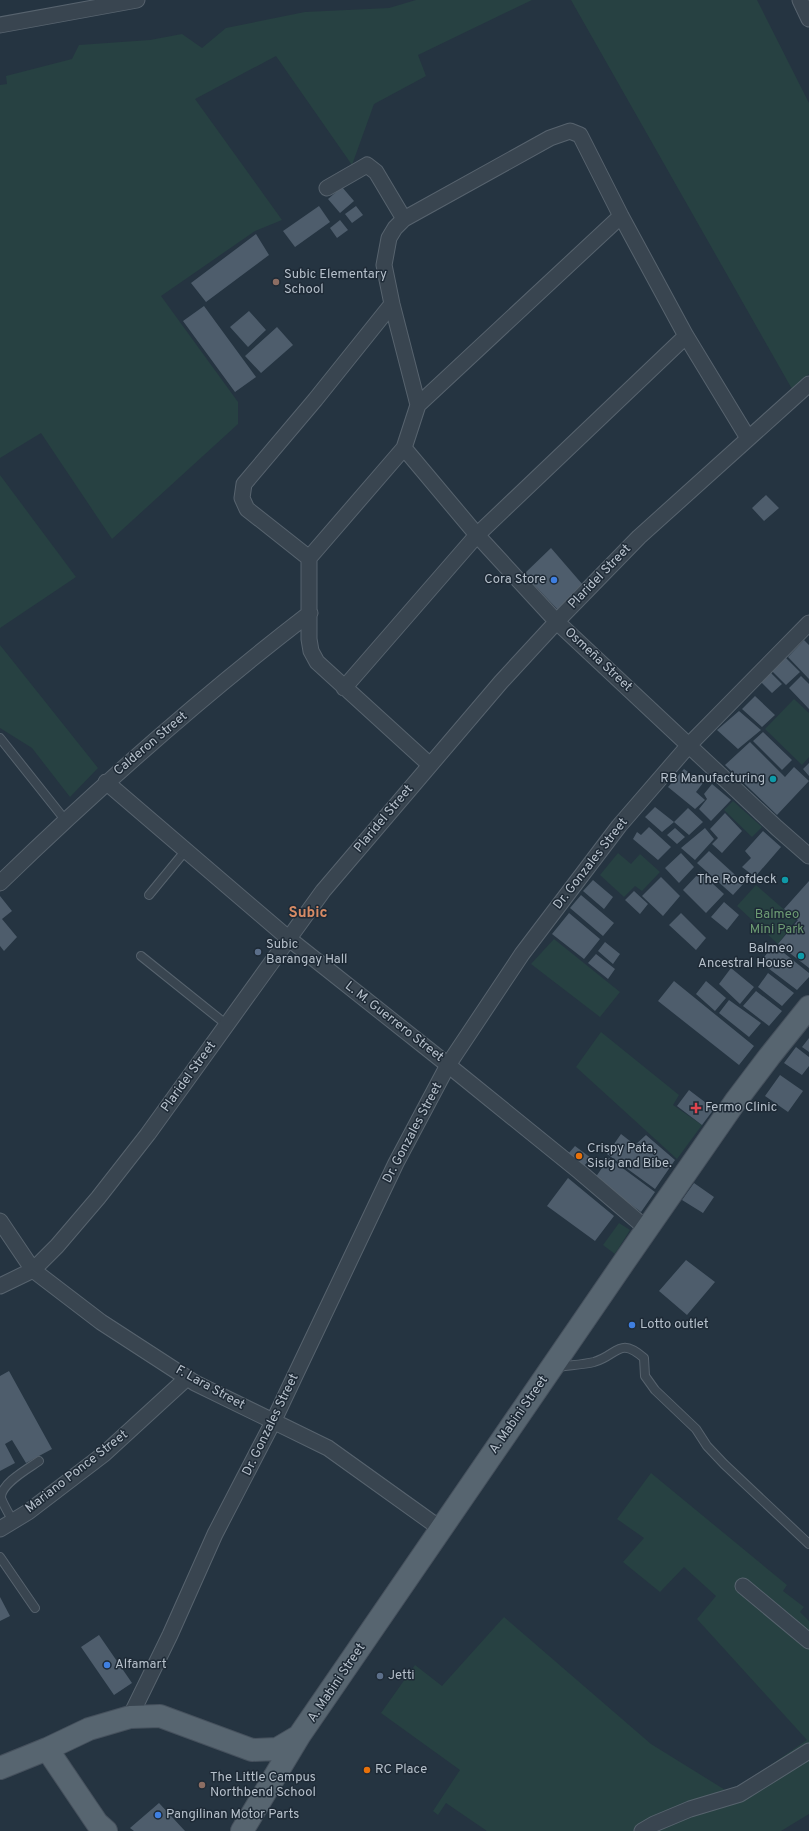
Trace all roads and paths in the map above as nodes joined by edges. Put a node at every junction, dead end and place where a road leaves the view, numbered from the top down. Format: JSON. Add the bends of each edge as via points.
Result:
{"nodes":[{"id":1,"x":137,"y":0,"type":"edge"},
{"id":2,"x":800,"y":0,"type":"edge"},
{"id":3,"x":809,"y":19,"type":"edge"},
{"id":4,"x":0,"y":25,"type":"edge"},
{"id":5,"x":327,"y":188,"type":"dead end"},
{"id":6,"x":621,"y":216,"type":"junction"},
{"id":7,"x":404,"y":218,"type":"junction"},
{"id":8,"x":392,"y":304,"type":"junction"},
{"id":9,"x":686,"y":336,"type":"junction"},
{"id":10,"x":809,"y":384,"type":"edge"},
{"id":11,"x":418,"y":405,"type":"junction"},
{"id":12,"x":748,"y":438,"type":"junction"},
{"id":13,"x":404,"y":448,"type":"junction"},
{"id":14,"x":477,"y":535,"type":"junction"},
{"id":15,"x":309,"y":558,"type":"junction"},
{"id":16,"x":310,"y":613,"type":"junction"},
{"id":17,"x":557,"y":622,"type":"junction"},
{"id":18,"x":809,"y":623,"type":"edge"},
{"id":19,"x":344,"y":688,"type":"junction"},
{"id":20,"x":0,"y":738,"type":"edge"},
{"id":21,"x":689,"y":745,"type":"junction"},
{"id":22,"x":430,"y":765,"type":"junction"},
{"id":23,"x":106,"y":782,"type":"junction"},
{"id":24,"x":66,"y":821,"type":"junction"},
{"id":25,"x":186,"y":850,"type":"junction"},
{"id":26,"x":809,"y":856,"type":"edge"},
{"id":27,"x":0,"y":883,"type":"edge"},
{"id":28,"x":149,"y":895,"type":"dead end"},
{"id":29,"x":288,"y":938,"type":"junction"},
{"id":30,"x":141,"y":956,"type":"dead end"},
{"id":31,"x":809,"y":1007,"type":"edge"},
{"id":32,"x":227,"y":1025,"type":"junction"},
{"id":33,"x":448,"y":1065,"type":"junction"},
{"id":34,"x":0,"y":1221,"type":"edge"},
{"id":35,"x":647,"y":1229,"type":"junction"},
{"id":36,"x":33,"y":1270,"type":"junction"},
{"id":37,"x":0,"y":1286,"type":"edge"},
{"id":38,"x":552,"y":1367,"type":"junction"},
{"id":39,"x":187,"y":1378,"type":"junction"},
{"id":40,"x":273,"y":1422,"type":"junction"},
{"id":41,"x":39,"y":1461,"type":"dead end"},
{"id":42,"x":13,"y":1521,"type":"junction"},
{"id":43,"x":0,"y":1529,"type":"edge"},
{"id":44,"x":441,"y":1529,"type":"junction"},
{"id":45,"x":809,"y":1544,"type":"edge"},
{"id":46,"x":0,"y":1557,"type":"edge"},
{"id":47,"x":743,"y":1586,"type":"dead end"},
{"id":48,"x":35,"y":1608,"type":"dead end"},
{"id":49,"x":809,"y":1641,"type":"edge"},
{"id":50,"x":130,"y":1717,"type":"junction"},
{"id":51,"x":299,"y":1736,"type":"junction"},
{"id":52,"x":47,"y":1749,"type":"junction"},
{"id":53,"x":809,"y":1750,"type":"edge"},
{"id":54,"x":0,"y":1768,"type":"edge"},
{"id":55,"x":106,"y":1831,"type":"edge"},
{"id":56,"x":242,"y":1831,"type":"edge"},
{"id":57,"x":642,"y":1831,"type":"edge"}],
"edges":[{"from":1,"to":4,"type":"street"},
{"from":2,"to":3,"type":"street"},
{"from":5,"to":7,"type":"street","via":[[366,166],[376,172]]},
{"from":6,"to":7,"type":"street","via":[[580,135],[570,131],[550,138]]},
{"from":6,"to":9,"type":"street"},
{"from":6,"to":11,"type":"street"},
{"from":7,"to":8,"type":"street","via":[[389,238],[384,265]]},
{"from":8,"to":11,"type":"street"},
{"from":8,"to":15,"type":"street","via":[[244,484],[242,498],[247,509]]},
{"from":9,"to":12,"type":"street"},
{"from":9,"to":14,"type":"street"},
{"from":10,"to":12,"type":"street","name":"Plaridel Street"},
{"from":11,"to":13,"type":"street"},
{"from":12,"to":17,"type":"street","name":"Plaridel Street","via":[[639,537]]},
{"from":13,"to":14,"type":"street","name":"Osmeña Street"},
{"from":13,"to":15,"type":"street"},
{"from":14,"to":17,"type":"street","name":"Osmeña Street"},
{"from":14,"to":19,"type":"street"},
{"from":15,"to":16,"type":"street"},
{"from":16,"to":19,"type":"street","via":[[309,639],[316,662]]},
{"from":16,"to":23,"type":"street","name":"Calderon Street","via":[[238,668]]},
{"from":17,"to":21,"type":"street","name":"Osmeña Street"},
{"from":17,"to":22,"type":"street","name":"Plaridel Street","via":[[501,682]]},
{"from":18,"to":21,"type":"street","name":"Dr. Gonzales Street"},
{"from":19,"to":22,"type":"street"},
{"from":20,"to":24,"type":"lane"},
{"from":21,"to":26,"type":"street","name":"Osmeña Street"},
{"from":21,"to":33,"type":"street","name":"Dr. Gonzales Street","via":[[619,826],[568,892],[522,954]]},
{"from":22,"to":29,"type":"street","name":"Plaridel Street","via":[[323,891]]},
{"from":23,"to":24,"type":"street","name":"Calderon Street"},
{"from":23,"to":25,"type":"street","name":"L. M. Guerrero Street"},
{"from":24,"to":27,"type":"street","name":"Calderon Street"},
{"from":25,"to":28,"type":"lane"},
{"from":25,"to":29,"type":"street","name":"L. M. Guerrero Street"},
{"from":29,"to":32,"type":"street","name":"Plaridel Street"},
{"from":29,"to":33,"type":"street","name":"L. M. Guerrero Street"},
{"from":30,"to":32,"type":"lane"},
{"from":31,"to":35,"type":"main road","name":"A. Mabini Street","via":[[735,1102]]},
{"from":32,"to":36,"type":"street","name":"Plaridel Street","via":[[98,1198],[58,1246]]},
{"from":33,"to":35,"type":"street","name":"L. M. Guerrero Street"},
{"from":33,"to":40,"type":"street","name":"Dr. Gonzales Street","via":[[396,1163]]},
{"from":34,"to":36,"type":"street","name":"F. Lara Street"},
{"from":35,"to":38,"type":"main road","name":"A. Mabini Street"},
{"from":36,"to":37,"type":"street","name":"Plaridel Street"},
{"from":36,"to":39,"type":"street","name":"F. Lara Street","via":[[101,1322]]},
{"from":38,"to":44,"type":"main road","name":"A. Mabini Street"},
{"from":38,"to":45,"type":"lane","via":[[595,1361],[622,1348],[633,1349],[644,1358],[645,1376],[655,1390],[696,1429],[707,1446],[724,1464]]},
{"from":39,"to":40,"type":"street","name":"F. Lara Street"},
{"from":39,"to":42,"type":"street","name":"Mariano Ponce Street","via":[[104,1454]]},
{"from":40,"to":44,"type":"street","name":"F. Lara Street","via":[[328,1448]]},
{"from":40,"to":50,"type":"street","name":"Dr. Gonzales Street","via":[[215,1534]]},
{"from":41,"to":42,"type":"lane","via":[[6,1484],[2,1490],[1,1497]]},
{"from":42,"to":43,"type":"street","name":"Mariano Ponce Street"},
{"from":44,"to":51,"type":"main road","name":"A. Mabini Street"},
{"from":46,"to":48,"type":"lane"},
{"from":47,"to":49,"type":"street"},
{"from":50,"to":51,"type":"main road","via":[[160,1716],[252,1750],[277,1749]]},
{"from":50,"to":52,"type":"main road","via":[[89,1729]]},
{"from":51,"to":56,"type":"main road","name":"A. Mabini Street"},
{"from":52,"to":54,"type":"main road"},
{"from":52,"to":55,"type":"main road","via":[[97,1823]]},
{"from":53,"to":57,"type":"street","via":[[740,1794],[690,1809]]}]}
